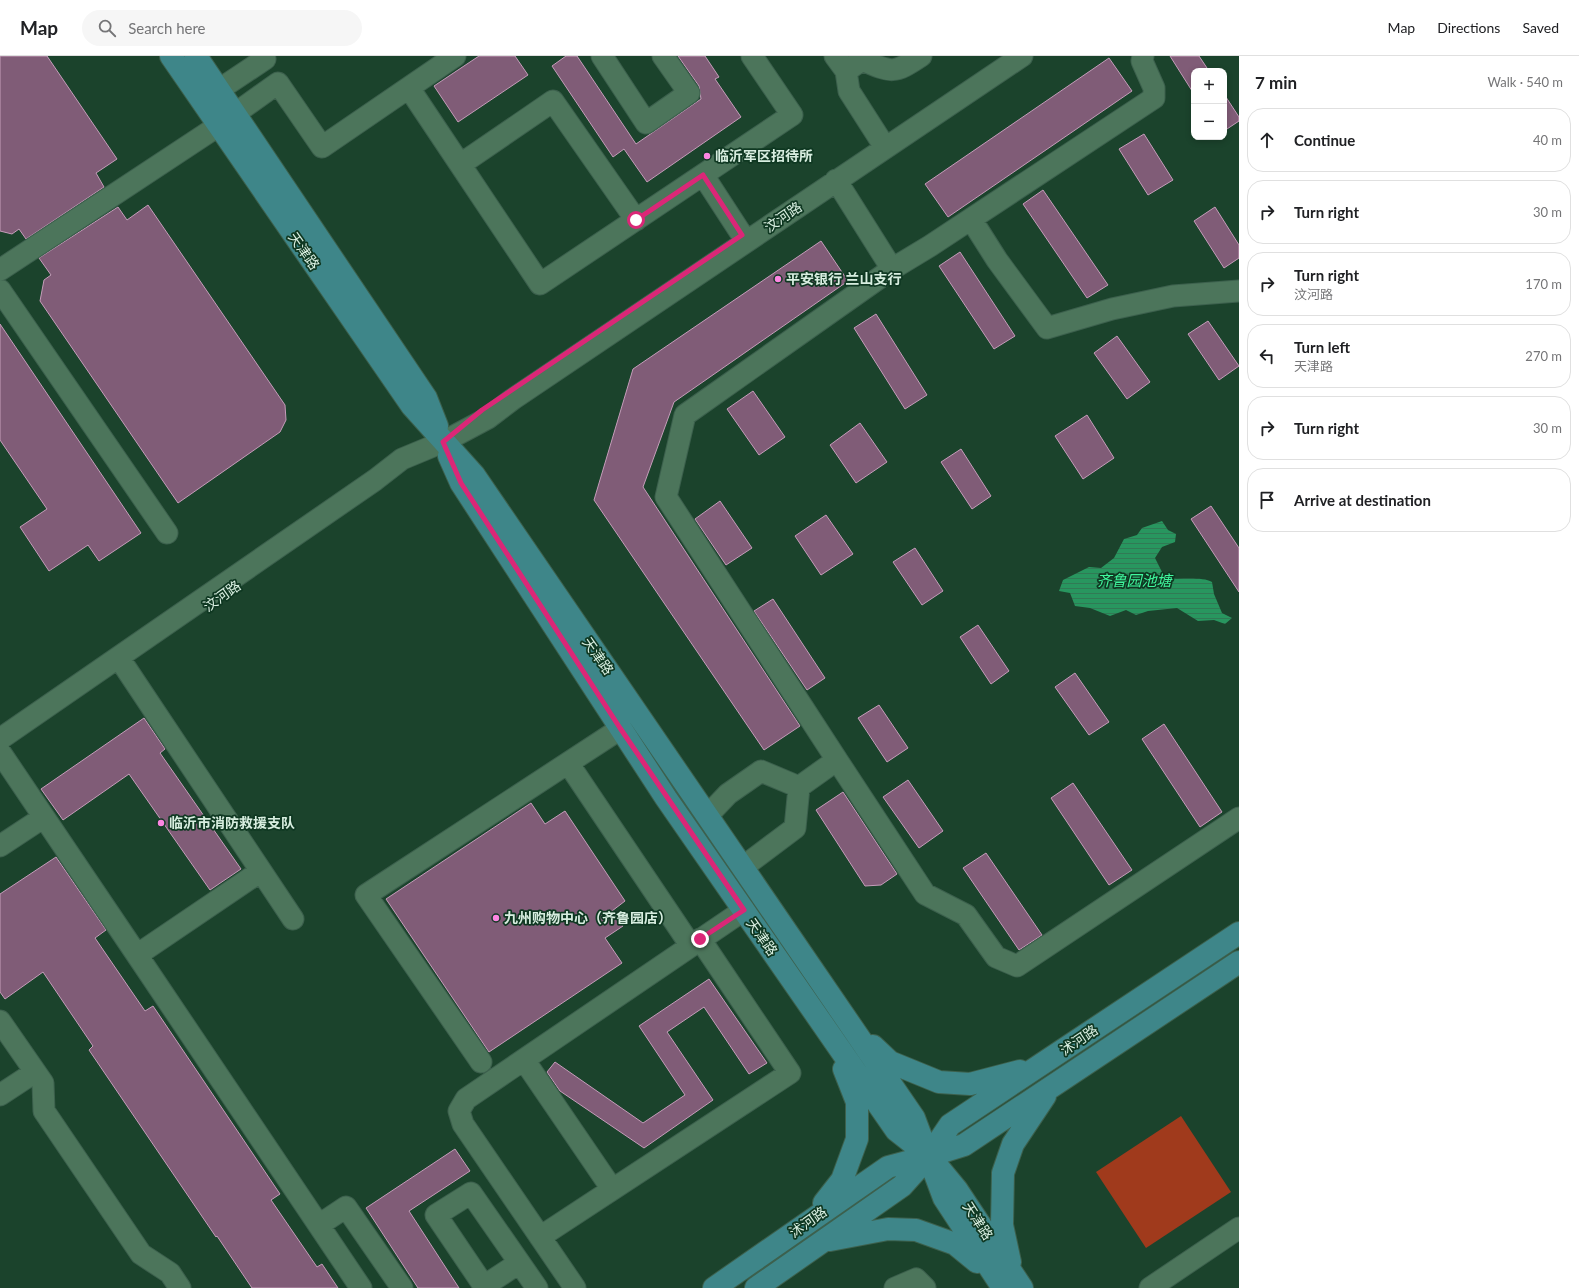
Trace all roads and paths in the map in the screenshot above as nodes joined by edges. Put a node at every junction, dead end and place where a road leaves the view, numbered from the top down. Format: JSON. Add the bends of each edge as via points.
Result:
{"nodes":[{"id":1,"x":171,"y":56,"type":"edge"},
{"id":2,"x":196,"y":56,"type":"edge"},
{"id":3,"x":264,"y":56,"type":"edge"},
{"id":4,"x":455,"y":56,"type":"edge"},
{"id":5,"x":602,"y":56,"type":"edge"},
{"id":6,"x":663,"y":56,"type":"edge"},
{"id":7,"x":752,"y":56,"type":"edge"},
{"id":8,"x":921,"y":56,"type":"edge"},
{"id":9,"x":1006,"y":56,"type":"edge"},
{"id":10,"x":1022,"y":56,"type":"edge"},
{"id":11,"x":1143,"y":56,"type":"edge"},
{"id":12,"x":840,"y":64,"type":"edge"},
{"id":13,"x":409,"y":88,"type":"junction"},
{"id":14,"x":220,"y":89,"type":"junction"},
{"id":15,"x":236,"y":113,"type":"junction"},
{"id":16,"x":218,"y":126,"type":"junction"},
{"id":17,"x":881,"y":141,"type":"junction"},
{"id":18,"x":461,"y":164,"type":"junction"},
{"id":19,"x":703,"y":175,"type":"junction"},
{"id":20,"x":836,"y":180,"type":"junction"},
{"id":21,"x":971,"y":219,"type":"junction"},
{"id":22,"x":636,"y":220,"type":"junction"},
{"id":23,"x":742,"y":235,"type":"junction"},
{"id":24,"x":892,"y":269,"type":"junction"},
{"id":25,"x":0,"y":270,"type":"edge"},
{"id":26,"x":0,"y":290,"type":"edge"},
{"id":27,"x":1239,"y":291,"type":"edge"},
{"id":28,"x":443,"y":442,"type":"junction"},
{"id":29,"x":167,"y":533,"type":"dead end"},
{"id":30,"x":123,"y":664,"type":"junction"},
{"id":31,"x":620,"y":728,"type":"junction"},
{"id":32,"x":0,"y":739,"type":"edge"},
{"id":33,"x":0,"y":748,"type":"edge"},
{"id":34,"x":0,"y":752,"type":"edge"},
{"id":35,"x":837,"y":760,"type":"junction"},
{"id":36,"x":568,"y":763,"type":"junction"},
{"id":37,"x":799,"y":787,"type":"junction"},
{"id":38,"x":708,"y":814,"type":"junction"},
{"id":39,"x":44,"y":818,"type":"junction"},
{"id":40,"x":1239,"y":818,"type":"edge"},
{"id":41,"x":0,"y":846,"type":"edge"},
{"id":42,"x":743,"y":867,"type":"junction"},
{"id":43,"x":261,"y":871,"type":"junction"},
{"id":44,"x":744,"y":910,"type":"junction"},
{"id":45,"x":293,"y":919,"type":"dead end"},
{"id":46,"x":1239,"y":933,"type":"edge"},
{"id":47,"x":695,"y":943,"type":"junction"},
{"id":48,"x":137,"y":955,"type":"junction"},
{"id":49,"x":1239,"y":962,"type":"edge"},
{"id":50,"x":844,"y":1017,"type":"junction"},
{"id":51,"x":0,"y":1021,"type":"edge"},
{"id":52,"x":830,"y":1034,"type":"junction"},
{"id":53,"x":524,"y":1060,"type":"junction"},
{"id":54,"x":481,"y":1062,"type":"dead end"},
{"id":55,"x":1039,"y":1066,"type":"junction"},
{"id":56,"x":35,"y":1072,"type":"junction"},
{"id":57,"x":1051,"y":1087,"type":"junction"},
{"id":58,"x":0,"y":1095,"type":"edge"},
{"id":59,"x":929,"y":1156,"type":"junction"},
{"id":60,"x":612,"y":1189,"type":"junction"},
{"id":61,"x":808,"y":1222,"type":"junction"},
{"id":62,"x":319,"y":1226,"type":"junction"},
{"id":63,"x":1239,"y":1228,"type":"edge"},
{"id":64,"x":540,"y":1237,"type":"junction"},
{"id":65,"x":823,"y":1241,"type":"junction"},
{"id":66,"x":520,"y":1263,"type":"dead end"},
{"id":67,"x":1009,"y":1283,"type":"edge"},
{"id":68,"x":175,"y":1286,"type":"edge"},
{"id":69,"x":361,"y":1288,"type":"edge"},
{"id":70,"x":402,"y":1288,"type":"edge"},
{"id":71,"x":537,"y":1288,"type":"edge"},
{"id":72,"x":575,"y":1288,"type":"edge"},
{"id":73,"x":714,"y":1288,"type":"edge"},
{"id":74,"x":756,"y":1288,"type":"edge"},
{"id":75,"x":895,"y":1288,"type":"edge"},
{"id":76,"x":925,"y":1288,"type":"edge"},
{"id":77,"x":1150,"y":1288,"type":"edge"}],
"edges":[{"from":1,"to":16,"type":"main road","name":"天津路"},
{"from":2,"to":14,"type":"main road","name":"天津路"},
{"from":3,"to":14,"type":"street","via":[[265,59]]},
{"from":4,"to":13,"type":"street"},
{"from":5,"to":6,"type":"street","via":[[646,123],[689,94]]},
{"from":7,"to":19,"type":"street","via":[[792,115]]},
{"from":8,"to":12,"type":"street","via":[[901,69],[884,69],[862,60]]},
{"from":9,"to":17,"type":"street","name":"汶河路"},
{"from":10,"to":20,"type":"street","name":"汶河路"},
{"from":11,"to":21,"type":"street","via":[[1142,61],[1154,88],[1154,98]]},
{"from":12,"to":17,"type":"street","via":[[850,91]]},
{"from":13,"to":15,"type":"street","via":[[322,147],[278,83]]},
{"from":13,"to":18,"type":"street"},
{"from":14,"to":15,"type":"main road","name":"天津路"},
{"from":15,"to":28,"type":"main road","name":"天津路","via":[[426,398]]},
{"from":16,"to":25,"type":"street"},
{"from":16,"to":28,"type":"main road","name":"天津路","via":[[403,394]]},
{"from":17,"to":23,"type":"street","name":"汶河路"},
{"from":18,"to":22,"type":"street","via":[[553,101]]},
{"from":18,"to":22,"type":"street","via":[[540,284]]},
{"from":19,"to":22,"type":"street"},
{"from":19,"to":23,"type":"street"},
{"from":20,"to":24,"type":"street"},
{"from":20,"to":28,"type":"street","name":"汶河路","via":[[488,418]]},
{"from":21,"to":24,"type":"street"},
{"from":21,"to":27,"type":"street","via":[[997,260],[1047,328],[1112,309],[1173,296]]},
{"from":23,"to":28,"type":"street","name":"汶河路","via":[[482,410]]},
{"from":24,"to":35,"type":"street","via":[[685,415],[666,497]]},
{"from":26,"to":29,"type":"street"},
{"from":28,"to":30,"type":"street","name":"汶河路"},
{"from":28,"to":31,"type":"main road","name":"天津路","via":[[461,483]]},
{"from":28,"to":32,"type":"street","name":"汶河路","via":[[402,460]]},
{"from":28,"to":38,"type":"main road","name":"天津路","via":[[474,475]]},
{"from":30,"to":33,"type":"street","name":"汶河路"},
{"from":30,"to":43,"type":"street"},
{"from":31,"to":36,"type":"street"},
{"from":31,"to":44,"type":"main road","name":"天津路"},
{"from":34,"to":39,"type":"street"},
{"from":35,"to":37,"type":"street"},
{"from":35,"to":40,"type":"street","via":[[925,894],[966,915],[996,956],[1017,966]]},
{"from":36,"to":47,"type":"street"},
{"from":36,"to":54,"type":"street","via":[[366,895]]},
{"from":37,"to":38,"type":"street","via":[[761,771],[728,794]]},
{"from":37,"to":42,"type":"street","via":[[794,828]]},
{"from":38,"to":42,"type":"main road","name":"天津路"},
{"from":39,"to":41,"type":"street"},
{"from":39,"to":48,"type":"street"},
{"from":42,"to":50,"type":"main road","name":"天津路"},
{"from":43,"to":45,"type":"street"},
{"from":43,"to":48,"type":"street"},
{"from":44,"to":47,"type":"street"},
{"from":44,"to":52,"type":"main road","name":"天津路"},
{"from":46,"to":55,"type":"main road","name":"沭河路"},
{"from":47,"to":53,"type":"street"},
{"from":47,"to":60,"type":"street","via":[[790,1073]]},
{"from":48,"to":62,"type":"street"},
{"from":49,"to":57,"type":"main road","name":"沭河路"},
{"from":50,"to":55,"type":"main road","via":[[890,1062],[939,1082],[970,1084]]},
{"from":50,"to":59,"type":"main road","name":"天津路","via":[[914,1118]]},
{"from":51,"to":56,"type":"street"},
{"from":52,"to":59,"type":"main road","name":"天津路","via":[[896,1130]]},
{"from":52,"to":61,"type":"main road","via":[[857,1102],[858,1139],[842,1180]]},
{"from":53,"to":60,"type":"street"},
{"from":53,"to":64,"type":"street","via":[[466,1099],[459,1111],[463,1124]]},
{"from":55,"to":59,"type":"main road","name":"沭河路","via":[[950,1125]]},
{"from":56,"to":58,"type":"street"},
{"from":56,"to":68,"type":"street","via":[[43,1083],[44,1111],[48,1118],[140,1254],[170,1273]]},
{"from":57,"to":59,"type":"main road","name":"沭河路","via":[[964,1145]]},
{"from":57,"to":67,"type":"main road","via":[[1013,1144],[1003,1173],[1002,1225]]},
{"from":59,"to":61,"type":"main road","name":"沭河路","via":[[888,1166]]},
{"from":59,"to":65,"type":"main road","name":"沭河路","via":[[902,1186]]},
{"from":59,"to":67,"type":"main road","name":"天津路","via":[[944,1198]]},
{"from":60,"to":64,"type":"street"},
{"from":61,"to":73,"type":"main road","name":"沭河路"},
{"from":62,"to":69,"type":"street"},
{"from":62,"to":70,"type":"street","via":[[346,1207]]},
{"from":63,"to":77,"type":"street"},
{"from":64,"to":72,"type":"street"},
{"from":65,"to":67,"type":"main road","via":[[888,1229],[916,1230],[955,1244]]},
{"from":65,"to":74,"type":"main road","name":"沭河路"},
{"from":66,"to":71,"type":"street"},
{"from":75,"to":76,"type":"street","via":[[916,1279]]}]}
